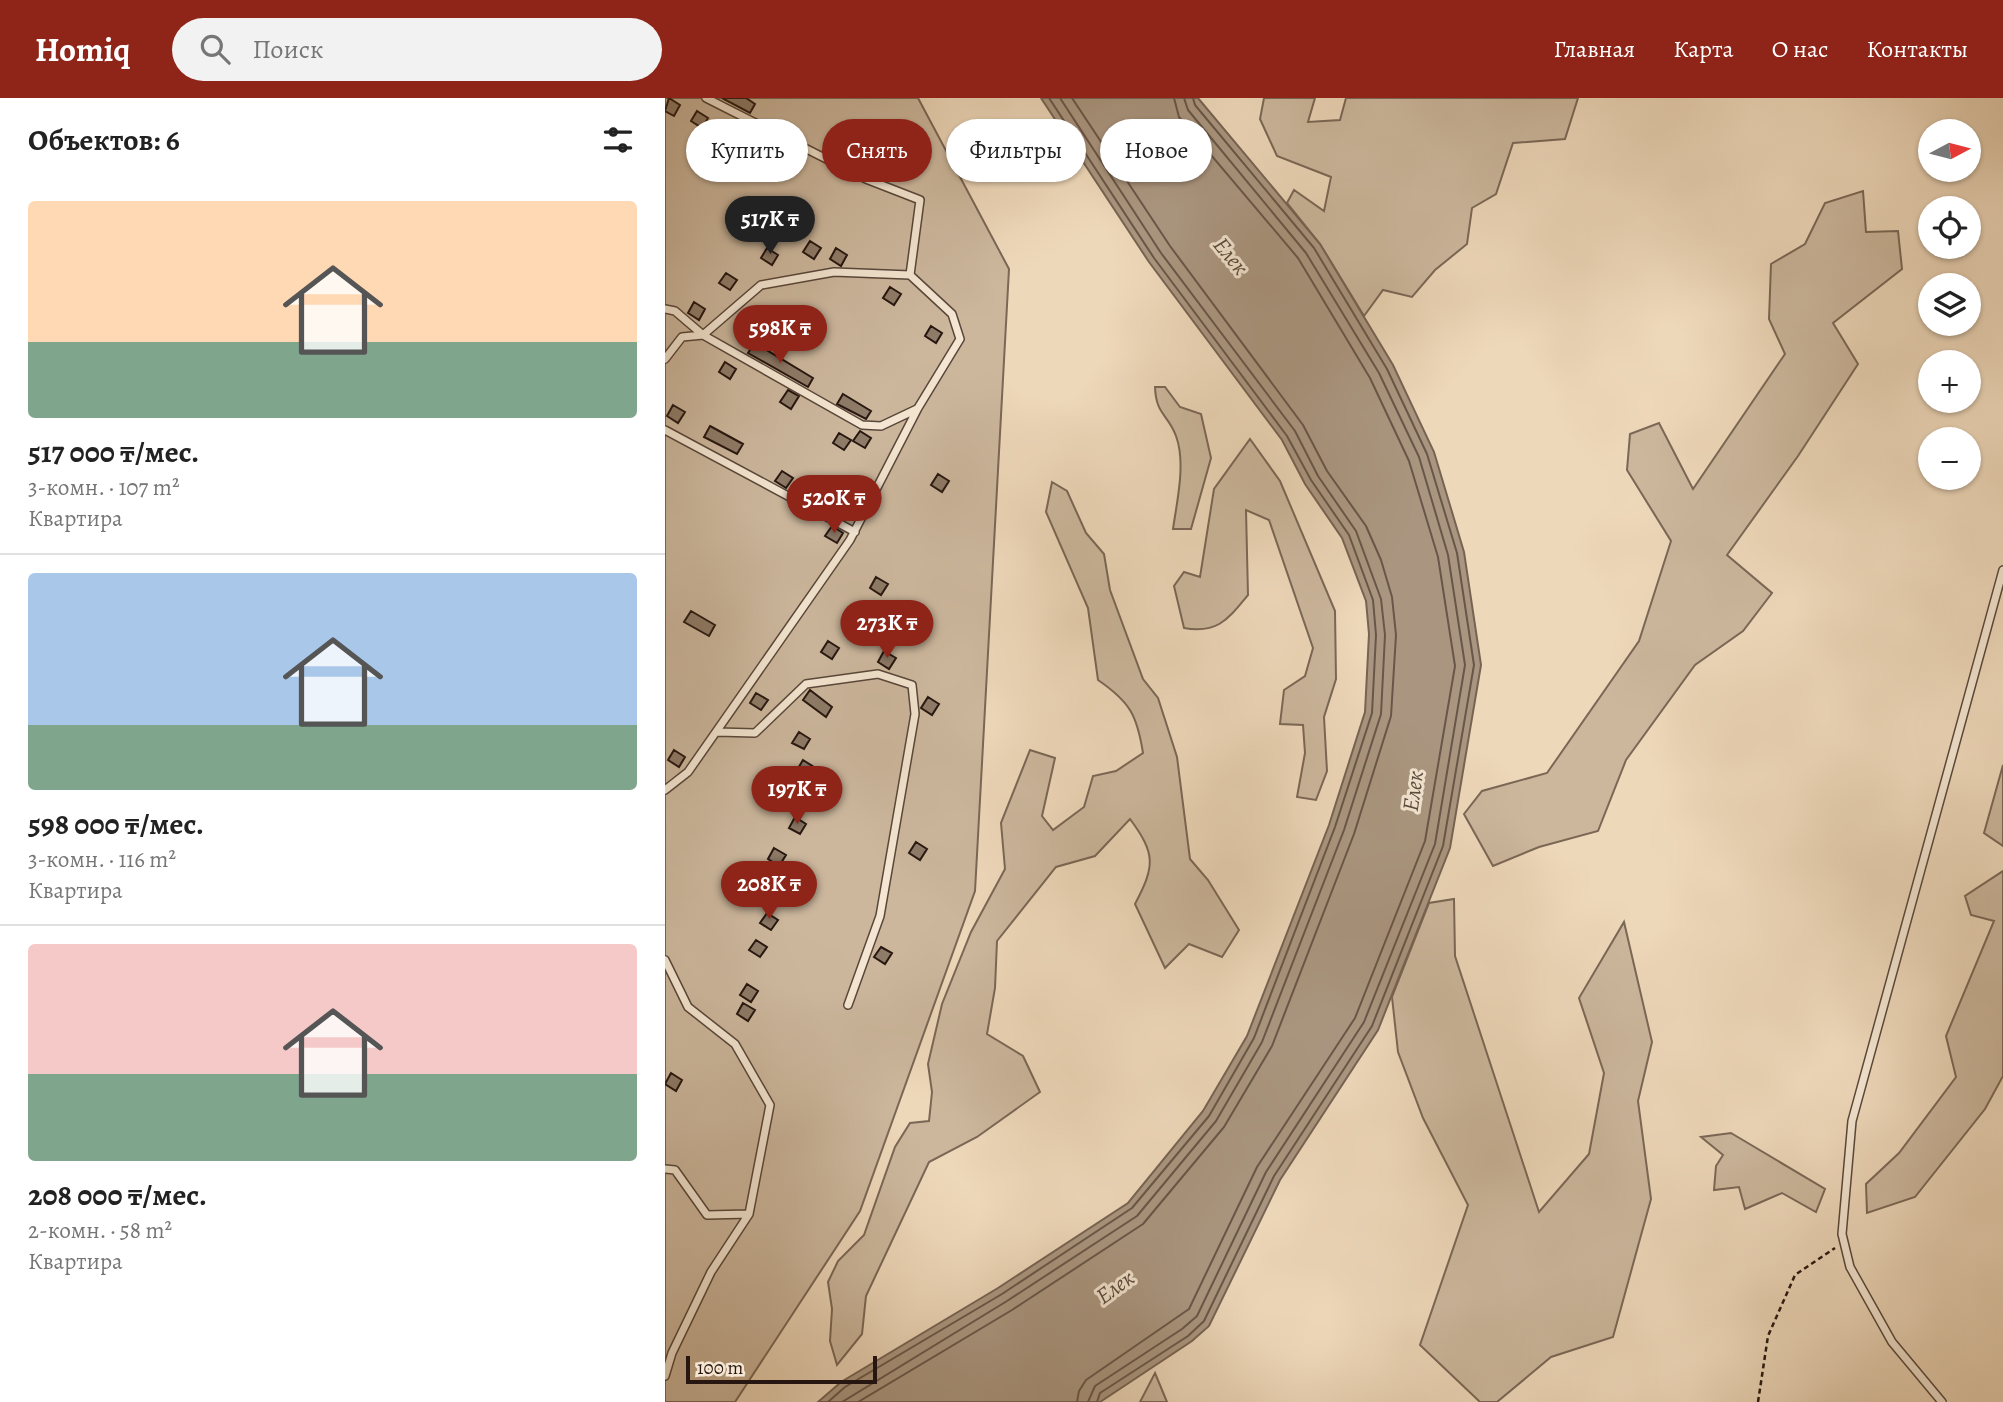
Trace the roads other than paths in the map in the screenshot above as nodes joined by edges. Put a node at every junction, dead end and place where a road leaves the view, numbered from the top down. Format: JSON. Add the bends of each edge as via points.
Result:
{"nodes":[{"id":1,"x":706,"y":98,"type":"edge"},
{"id":2,"x":910,"y":275,"type":"junction"},
{"id":3,"x":665,"y":309,"type":"edge"},
{"id":4,"x":703,"y":335,"type":"junction"},
{"id":5,"x":665,"y":359,"type":"edge"},
{"id":6,"x":918,"y":408,"type":"junction"},
{"id":7,"x":665,"y":430,"type":"edge"},
{"id":8,"x":855,"y":532,"type":"junction"},
{"id":9,"x":2003,"y":570,"type":"edge"},
{"id":10,"x":717,"y":732,"type":"junction"},
{"id":11,"x":665,"y":790,"type":"edge"},
{"id":12,"x":665,"y":960,"type":"edge"},
{"id":13,"x":848,"y":1005,"type":"dead end"},
{"id":14,"x":665,"y":1169,"type":"edge"},
{"id":15,"x":749,"y":1214,"type":"junction"},
{"id":16,"x":665,"y":1376,"type":"edge"},
{"id":17,"x":1942,"y":1402,"type":"edge"}],
"edges":[{"from":1,"to":2,"type":"lane","via":[[866,179],[920,200]]},
{"from":2,"to":4,"type":"lane","via":[[834,272],[761,285]]},
{"from":2,"to":6,"type":"lane","via":[[951,314],[960,339]]},
{"from":3,"to":4,"type":"lane","via":[[675,311]]},
{"from":4,"to":5,"type":"lane","via":[[682,337]]},
{"from":4,"to":6,"type":"lane","via":[[862,425],[881,426]]},
{"from":6,"to":8,"type":"lane"},
{"from":7,"to":8,"type":"lane"},
{"from":8,"to":10,"type":"lane"},
{"from":9,"to":17,"type":"lane","via":[[1852,1121],[1842,1234],[1850,1267],[1892,1342]]},
{"from":10,"to":11,"type":"lane","via":[[688,772]]},
{"from":10,"to":13,"type":"lane","via":[[755,733],[806,684],[878,674],[912,685],[915,714],[880,916]]},
{"from":12,"to":15,"type":"lane","via":[[688,1007],[735,1044],[770,1105]]},
{"from":14,"to":15,"type":"lane","via":[[675,1170],[707,1215]]},
{"from":15,"to":16,"type":"lane","via":[[712,1272]]}]}
